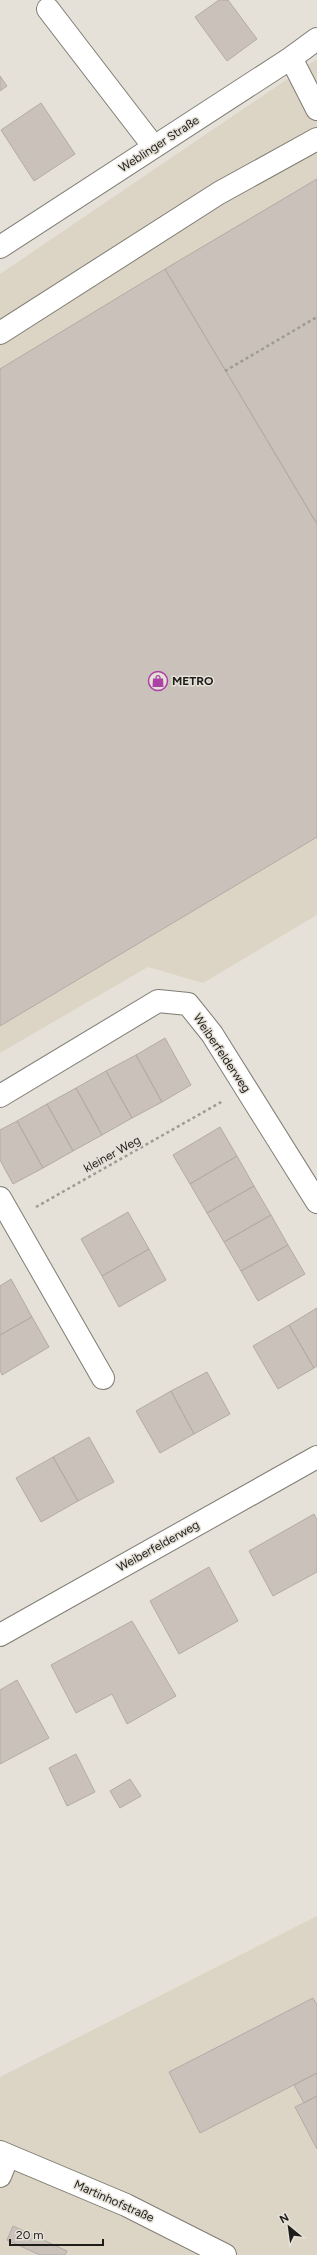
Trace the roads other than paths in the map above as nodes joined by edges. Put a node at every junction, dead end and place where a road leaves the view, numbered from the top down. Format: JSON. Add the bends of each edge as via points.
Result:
{"nodes":[{"id":1,"x":48,"y":9,"type":"dead end"},
{"id":2,"x":317,"y":39,"type":"edge"},
{"id":3,"x":291,"y":58,"type":"junction"},
{"id":4,"x":317,"y":109,"type":"edge"},
{"id":5,"x":317,"y":139,"type":"edge"},
{"id":6,"x":154,"y":147,"type":"junction"},
{"id":7,"x":0,"y":247,"type":"edge"},
{"id":8,"x":0,"y":334,"type":"edge"},
{"id":9,"x":0,"y":1096,"type":"edge"},
{"id":10,"x":0,"y":1198,"type":"edge"},
{"id":11,"x":317,"y":1202,"type":"edge"},
{"id":12,"x":103,"y":1378,"type":"dead end"},
{"id":13,"x":317,"y":1457,"type":"edge"},
{"id":14,"x":0,"y":1635,"type":"edge"},
{"id":15,"x":4,"y":2154,"type":"edge"},
{"id":16,"x":0,"y":2176,"type":"edge"},
{"id":17,"x":225,"y":2255,"type":"edge"}],
"edges":[{"from":1,"to":6,"type":"street"},
{"from":2,"to":3,"type":"street","name":"Weblinger Straße"},
{"from":3,"to":4,"type":"street"},
{"from":3,"to":6,"type":"street","name":"Weblinger Straße"},
{"from":5,"to":8,"type":"street","via":[[219,194]]},
{"from":6,"to":7,"type":"street","name":"Weblinger Straße"},
{"from":9,"to":11,"type":"street","name":"Weiberfelderweg","via":[[158,1001],[188,1004],[212,1034]]},
{"from":10,"to":12,"type":"street"},
{"from":13,"to":14,"type":"street","name":"Weiberfelderweg"},
{"from":15,"to":16,"type":"street"},
{"from":15,"to":17,"type":"street","name":"Martinhofstraße","via":[[126,2205]]}]}
